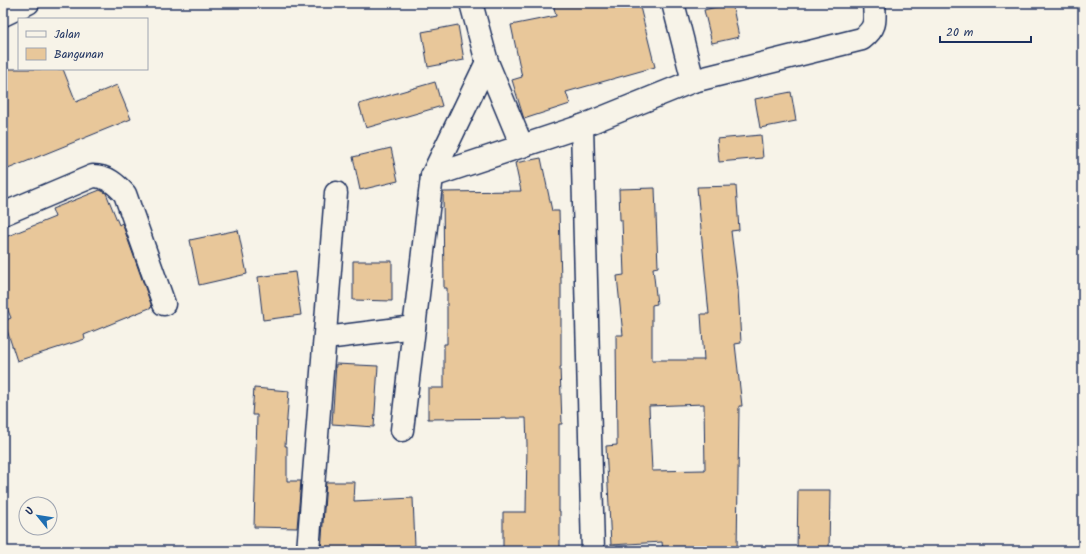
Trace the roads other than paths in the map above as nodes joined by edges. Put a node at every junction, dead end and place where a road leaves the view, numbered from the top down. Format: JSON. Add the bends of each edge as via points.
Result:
{"nodes":[{"id":1,"x":28,"y":3,"type":"edge"},
{"id":2,"x":471,"y":3,"type":"edge"},
{"id":3,"x":673,"y":3,"type":"edge"},
{"id":4,"x":874,"y":3,"type":"edge"},
{"id":5,"x":3,"y":15,"type":"edge"},
{"id":6,"x":487,"y":62,"type":"junction"},
{"id":7,"x":694,"y":81,"type":"junction"},
{"id":8,"x":582,"y":126,"type":"junction"},
{"id":9,"x":522,"y":146,"type":"junction"},
{"id":10,"x":432,"y":176,"type":"junction"},
{"id":11,"x":336,"y":193,"type":"dead end"},
{"id":12,"x":3,"y":214,"type":"edge"},
{"id":13,"x":164,"y":304,"type":"dead end"},
{"id":14,"x":414,"y":327,"type":"junction"},
{"id":15,"x":326,"y":338,"type":"junction"},
{"id":16,"x":402,"y":430,"type":"dead end"},
{"id":17,"x":308,"y":551,"type":"edge"},
{"id":18,"x":593,"y":551,"type":"edge"}],
"edges":[{"from":1,"to":5,"type":"street"},
{"from":2,"to":6,"type":"street"},
{"from":3,"to":7,"type":"street"},
{"from":4,"to":7,"type":"street","via":[[875,21],[871,32],[862,39]]},
{"from":6,"to":9,"type":"street"},
{"from":6,"to":10,"type":"street"},
{"from":7,"to":8,"type":"street"},
{"from":8,"to":9,"type":"street"},
{"from":8,"to":18,"type":"street"},
{"from":9,"to":10,"type":"street"},
{"from":10,"to":14,"type":"street"},
{"from":11,"to":15,"type":"street"},
{"from":12,"to":13,"type":"street","via":[[93,176],[108,179],[125,194]]},
{"from":14,"to":15,"type":"street"},
{"from":14,"to":16,"type":"street"},
{"from":15,"to":17,"type":"street"}]}
